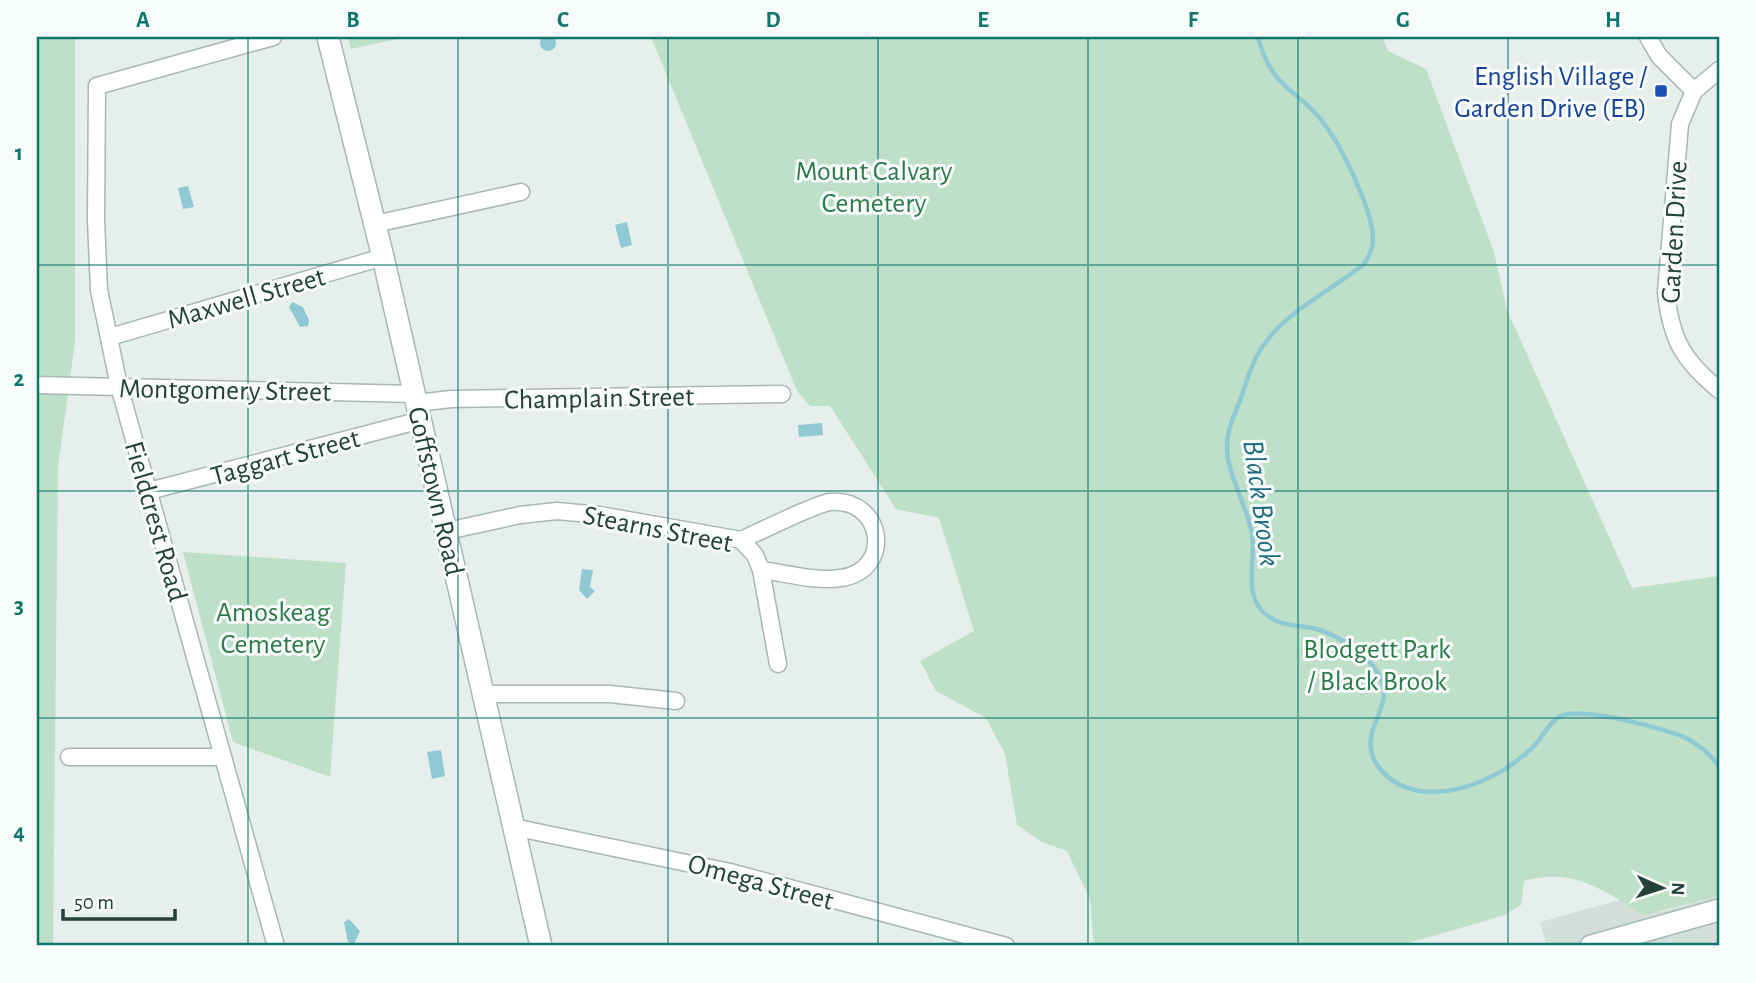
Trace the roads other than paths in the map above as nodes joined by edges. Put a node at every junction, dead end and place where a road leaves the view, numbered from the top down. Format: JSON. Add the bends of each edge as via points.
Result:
{"nodes":[{"id":1,"x":273,"y":37,"type":"edge"},
{"id":2,"x":328,"y":37,"type":"edge"},
{"id":3,"x":1648,"y":37,"type":"edge"},
{"id":4,"x":1719,"y":70,"type":"edge"},
{"id":5,"x":1694,"y":91,"type":"junction"},
{"id":6,"x":521,"y":192,"type":"dead end"},
{"id":7,"x":375,"y":224,"type":"junction"},
{"id":8,"x":383,"y":257,"type":"junction"},
{"id":9,"x":110,"y":337,"type":"junction"},
{"id":10,"x":37,"y":385,"type":"edge"},
{"id":11,"x":119,"y":386,"type":"junction"},
{"id":12,"x":1719,"y":390,"type":"edge"},
{"id":13,"x":782,"y":394,"type":"dead end"},
{"id":14,"x":417,"y":406,"type":"junction"},
{"id":15,"x":149,"y":491,"type":"junction"},
{"id":16,"x":447,"y":531,"type":"junction"},
{"id":17,"x":741,"y":540,"type":"junction"},
{"id":18,"x":761,"y":570,"type":"junction"},
{"id":19,"x":778,"y":664,"type":"dead end"},
{"id":20,"x":483,"y":694,"type":"junction"},
{"id":21,"x":676,"y":701,"type":"dead end"},
{"id":22,"x":69,"y":757,"type":"dead end"},
{"id":23,"x":223,"y":757,"type":"junction"},
{"id":24,"x":513,"y":827,"type":"junction"},
{"id":25,"x":1719,"y":910,"type":"edge"},
{"id":26,"x":276,"y":946,"type":"edge"},
{"id":27,"x":541,"y":946,"type":"edge"},
{"id":28,"x":1006,"y":946,"type":"edge"},
{"id":29,"x":1591,"y":946,"type":"edge"}],
"edges":[{"from":1,"to":9,"type":"street","name":"Fieldcrest Road","via":[[97,86],[97,272]]},
{"from":2,"to":7,"type":"main road","name":"Goffstown Road"},
{"from":3,"to":5,"type":"street","via":[[1659,56]]},
{"from":4,"to":5,"type":"street","name":"Garden Drive"},
{"from":5,"to":12,"type":"street","name":"Garden Drive","via":[[1680,124],[1675,158],[1666,292],[1679,348],[1693,369]]},
{"from":6,"to":7,"type":"street"},
{"from":7,"to":8,"type":"main road","name":"Goffstown Road"},
{"from":8,"to":9,"type":"street","name":"Maxwell Street"},
{"from":8,"to":14,"type":"main road","name":"Goffstown Road"},
{"from":9,"to":11,"type":"street","name":"Fieldcrest Road"},
{"from":10,"to":11,"type":"street","name":"Montgomery Street"},
{"from":11,"to":14,"type":"street","name":"Montgomery Street"},
{"from":11,"to":15,"type":"street","name":"Fieldcrest Road"},
{"from":13,"to":14,"type":"street","name":"Champlain Street","via":[[451,399]]},
{"from":14,"to":15,"type":"street","name":"Taggart Street"},
{"from":14,"to":16,"type":"main road","name":"Goffstown Road"},
{"from":15,"to":23,"type":"street","name":"Fieldcrest Road"},
{"from":16,"to":17,"type":"street","name":"Stearns Street","via":[[557,511]]},
{"from":16,"to":20,"type":"main road","name":"Goffstown Road"},
{"from":17,"to":18,"type":"street","name":"Stearns Street"},
{"from":17,"to":18,"type":"street","via":[[830,502],[850,505],[876,526],[877,545],[859,572],[842,578]]},
{"from":18,"to":19,"type":"street","name":"Stearns Street"},
{"from":20,"to":21,"type":"street","via":[[610,694]]},
{"from":20,"to":24,"type":"main road","name":"Goffstown Road"},
{"from":22,"to":23,"type":"street"},
{"from":23,"to":26,"type":"street","name":"Fieldcrest Road"},
{"from":24,"to":27,"type":"main road","name":"Goffstown Road"},
{"from":24,"to":28,"type":"street","name":"Omega Street","via":[[684,860]]},
{"from":25,"to":29,"type":"main road"}]}
